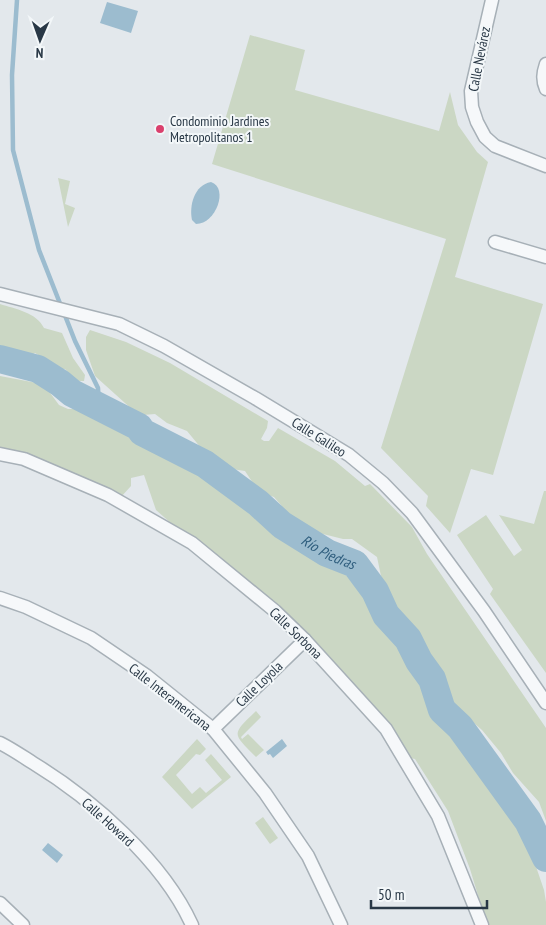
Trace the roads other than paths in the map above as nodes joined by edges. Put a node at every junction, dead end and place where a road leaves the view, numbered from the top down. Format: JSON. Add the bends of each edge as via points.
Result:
{"nodes":[{"id":1,"x":492,"y":0,"type":"edge"},
{"id":2,"x":546,"y":64,"type":"edge"},
{"id":3,"x":546,"y":89,"type":"edge"},
{"id":4,"x":546,"y":166,"type":"edge"},
{"id":5,"x":495,"y":242,"type":"dead end"},
{"id":6,"x":546,"y":257,"type":"edge"},
{"id":7,"x":0,"y":294,"type":"edge"},
{"id":8,"x":0,"y":454,"type":"edge"},
{"id":9,"x":0,"y":598,"type":"edge"},
{"id":10,"x":305,"y":640,"type":"junction"},
{"id":11,"x":546,"y":703,"type":"edge"},
{"id":12,"x":213,"y":729,"type":"junction"},
{"id":13,"x":0,"y":743,"type":"edge"},
{"id":14,"x":0,"y":904,"type":"edge"},
{"id":15,"x":23,"y":925,"type":"edge"},
{"id":16,"x":192,"y":925,"type":"edge"},
{"id":17,"x":341,"y":925,"type":"edge"},
{"id":18,"x":482,"y":925,"type":"edge"}],
"edges":[{"from":1,"to":4,"type":"street","name":"Calle Nevárez","via":[[471,91],[472,107],[485,137],[495,146]]},
{"from":2,"to":3,"type":"street","via":[[543,81]]},
{"from":5,"to":6,"type":"street"},
{"from":7,"to":11,"type":"street","name":"Calle Galileo","via":[[119,324],[255,398],[349,456],[383,483],[412,513]]},
{"from":8,"to":10,"type":"street","name":"Calle Sorbona","via":[[24,459],[108,495],[192,543]]},
{"from":9,"to":12,"type":"street","name":"Calle Interamericana","via":[[91,638],[147,676]]},
{"from":10,"to":12,"type":"street","name":"Calle Loyola"},
{"from":10,"to":18,"type":"street","name":"Calle Sorbona","via":[[386,729],[438,816]]},
{"from":12,"to":17,"type":"street","name":"Calle Interamericana","via":[[265,793],[308,856]]},
{"from":13,"to":16,"type":"street","name":"Calle Howard","via":[[58,778],[107,818],[150,861]]},
{"from":14,"to":15,"type":"street"}]}
